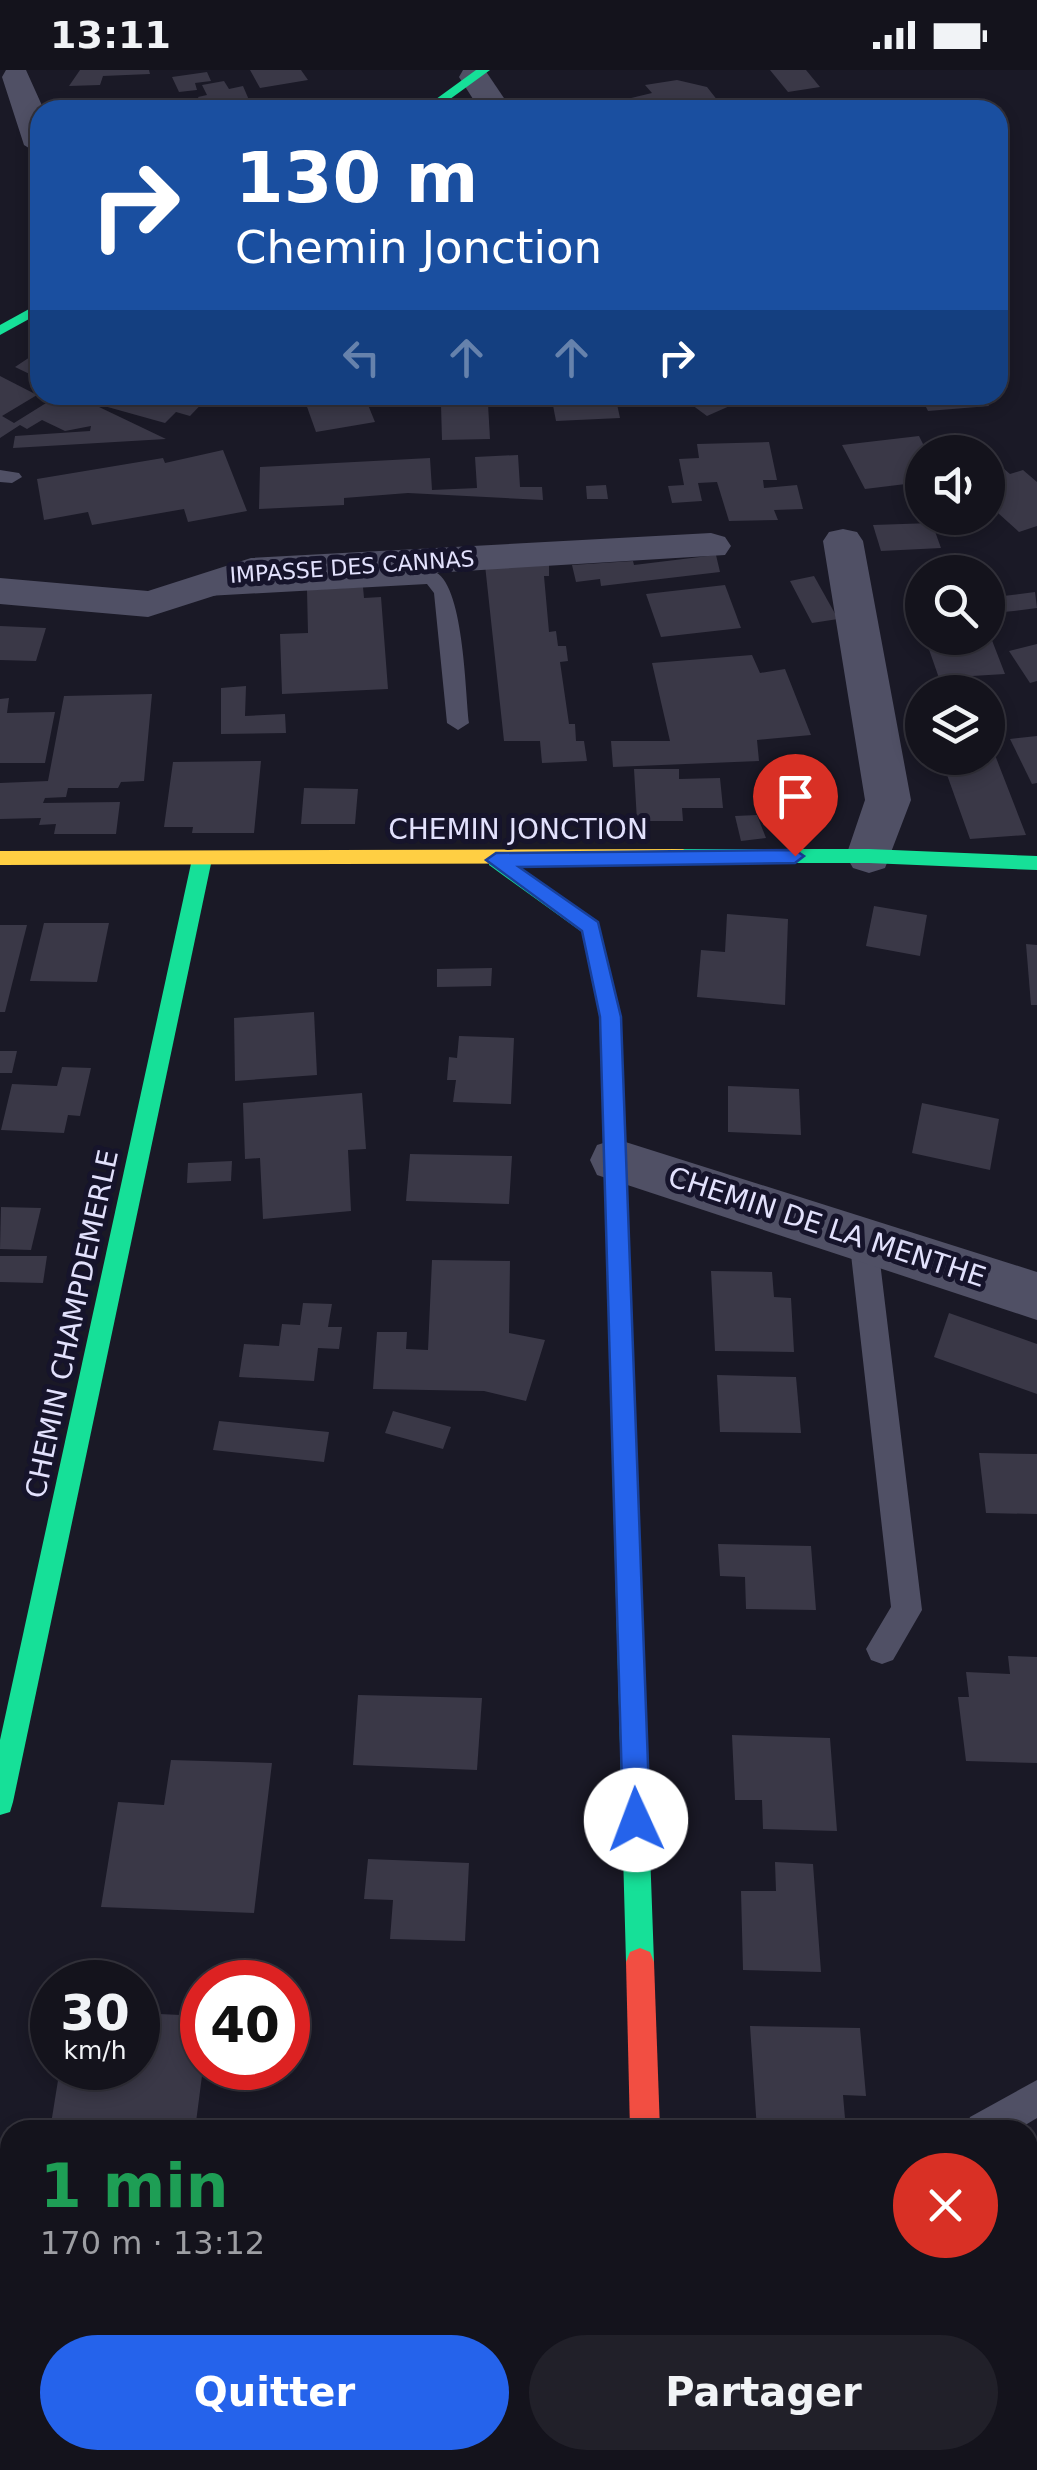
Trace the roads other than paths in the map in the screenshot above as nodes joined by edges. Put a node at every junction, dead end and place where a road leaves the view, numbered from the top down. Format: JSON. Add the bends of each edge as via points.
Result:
{"nodes":[{"id":1,"x":479,"y":74,"type":"edge"},
{"id":2,"x":17,"y":76,"type":"dead end"},
{"id":3,"x":441,"y":100,"type":"edge"},
{"id":4,"x":491,"y":100,"type":"edge"},
{"id":5,"x":30,"y":115,"type":"edge"},
{"id":6,"x":30,"y":313,"type":"edge"},
{"id":7,"x":0,"y":331,"type":"edge"},
{"id":8,"x":843,"y":541,"type":"dead end"},
{"id":9,"x":711,"y":546,"type":"dead end"},
{"id":10,"x":196,"y":589,"type":"junction"},
{"id":11,"x":0,"y":591,"type":"edge"},
{"id":12,"x":458,"y":723,"type":"dead end"},
{"id":13,"x":870,"y":856,"type":"junction"},
{"id":14,"x":0,"y":858,"type":"edge"},
{"id":15,"x":202,"y":858,"type":"junction"},
{"id":16,"x":496,"y":860,"type":"junction"},
{"id":17,"x":1037,"y":863,"type":"edge"},
{"id":18,"x":616,"y":1160,"type":"junction"},
{"id":19,"x":863,"y":1237,"type":"junction"},
{"id":20,"x":1037,"y":1296,"type":"edge"},
{"id":21,"x":882,"y":1649,"type":"dead end"},
{"id":22,"x":0,"y":1802,"type":"edge"},
{"id":23,"x":1037,"y":2098,"type":"edge"},
{"id":24,"x":646,"y":2120,"type":"edge"},
{"id":25,"x":999,"y":2120,"type":"edge"}],
"edges":[{"from":1,"to":3,"type":"street"},
{"from":1,"to":4,"type":"street"},
{"from":2,"to":5,"type":"street"},
{"from":6,"to":7,"type":"street"},
{"from":8,"to":13,"type":"street","via":[[888,800]]},
{"from":9,"to":10,"type":"street","name":"IMPASSE DES CANNAS","via":[[251,571],[220,574]]},
{"from":10,"to":11,"type":"street","name":"IMPASSE DES CANNAS","via":[[172,602],[148,604]]},
{"from":10,"to":12,"type":"lane","via":[[433,577],[444,592]]},
{"from":13,"to":16,"type":"street","name":"CHEMIN JONCTION"},
{"from":13,"to":17,"type":"street","name":"CHEMIN JONCTION"},
{"from":14,"to":15,"type":"street","name":"CHEMIN JONCTION"},
{"from":15,"to":16,"type":"street","name":"CHEMIN JONCTION"},
{"from":15,"to":22,"type":"street","name":"CHEMIN CHAMPDEMERLE"},
{"from":16,"to":18,"type":"street","via":[[591,928],[610,1017]]},
{"from":18,"to":19,"type":"street","name":"CHEMIN DE LA MENTHE"},
{"from":18,"to":24,"type":"street"},
{"from":19,"to":20,"type":"street","name":"CHEMIN DE LA MENTHE"},
{"from":19,"to":21,"type":"lane","via":[[907,1610]]},
{"from":23,"to":25,"type":"lane"}]}
